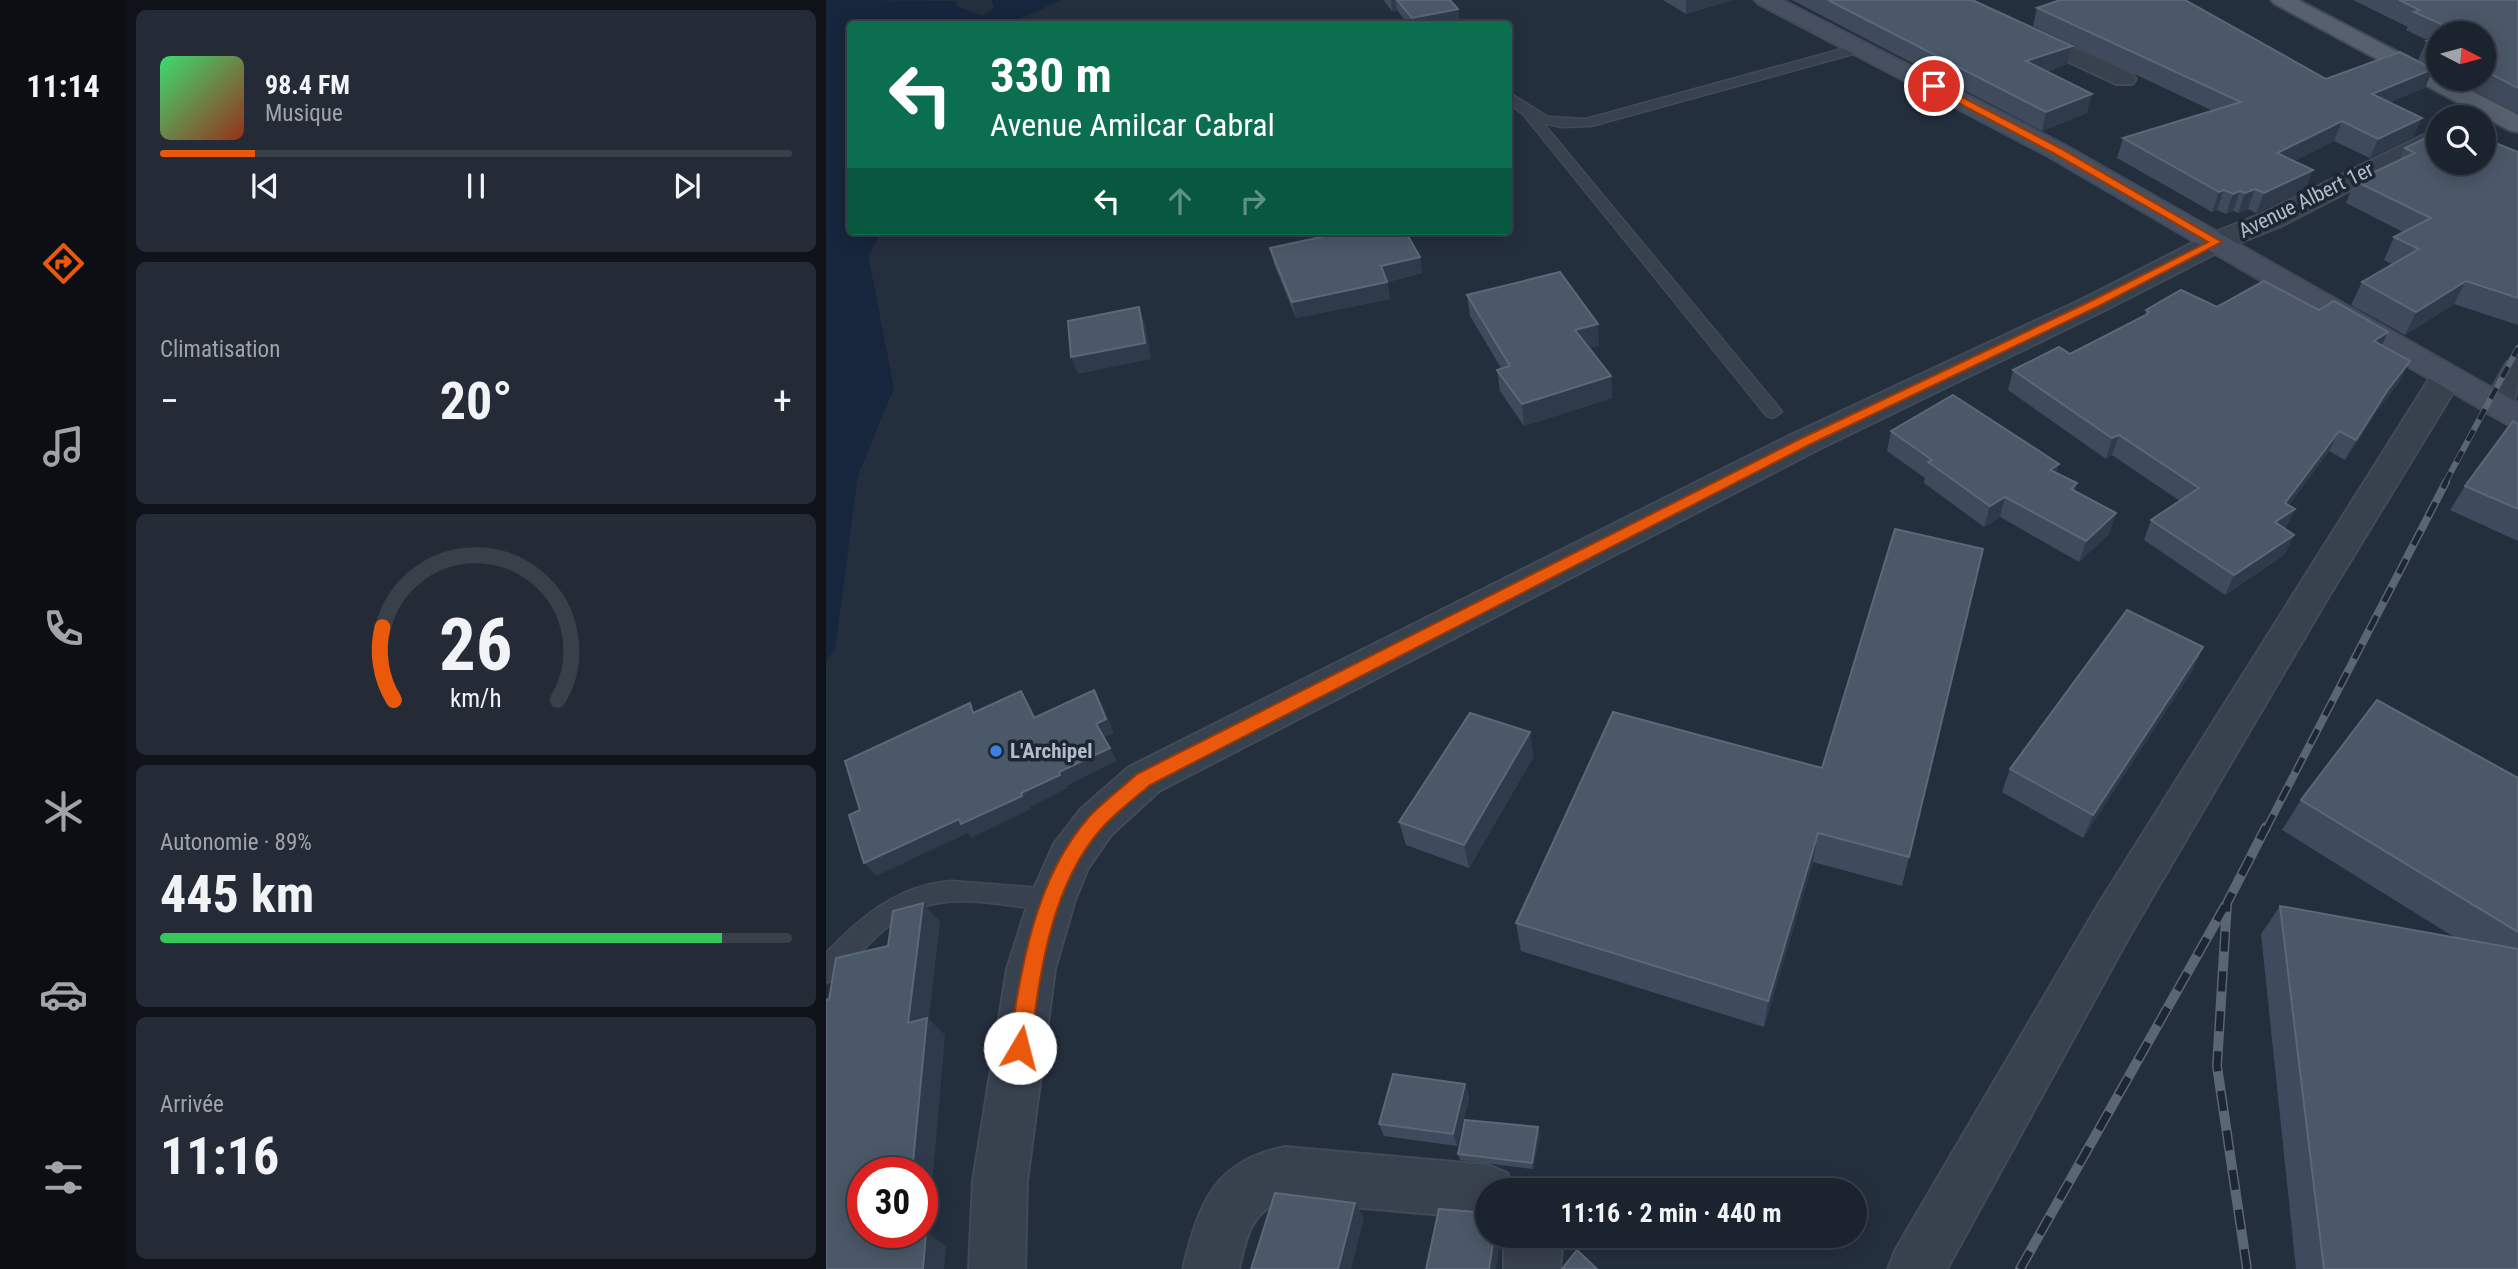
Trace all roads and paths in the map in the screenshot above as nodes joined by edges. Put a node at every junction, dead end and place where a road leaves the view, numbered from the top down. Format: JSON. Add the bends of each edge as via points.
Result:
{"nodes":[{"id":1,"x":1766,"y":0,"type":"edge"},
{"id":2,"x":1953,"y":0,"type":"edge"},
{"id":3,"x":2255,"y":0,"type":"edge"},
{"id":4,"x":2282,"y":0,"type":"edge"},
{"id":5,"x":1860,"y":48,"type":"junction"},
{"id":6,"x":2124,"y":79,"type":"dead end"},
{"id":7,"x":1512,"y":100,"type":"edge"},
{"id":8,"x":2453,"y":105,"type":"edge"},
{"id":9,"x":2456,"y":105,"type":"edge"},
{"id":10,"x":1529,"y":115,"type":"junction"},
{"id":11,"x":2496,"y":121,"type":"edge"},
{"id":12,"x":1586,"y":123,"type":"junction"},
{"id":13,"x":2518,"y":125,"type":"edge"},
{"id":14,"x":2496,"y":130,"type":"edge"},
{"id":15,"x":2426,"y":141,"type":"edge"},
{"id":16,"x":2518,"y":145,"type":"edge"},
{"id":17,"x":1554,"y":146,"type":"junction"},
{"id":18,"x":2216,"y":242,"type":"junction"},
{"id":19,"x":2518,"y":369,"type":"edge"},
{"id":20,"x":2447,"y":376,"type":"junction"},
{"id":21,"x":1773,"y":412,"type":"dead end"},
{"id":22,"x":2508,"y":412,"type":"edge"},
{"id":23,"x":1052,"y":900,"type":"junction"},
{"id":24,"x":826,"y":971,"type":"edge"},
{"id":25,"x":1475,"y":1191,"type":"edge"},
{"id":26,"x":1535,"y":1248,"type":"edge"},
{"id":27,"x":997,"y":1269,"type":"edge"},
{"id":28,"x":1211,"y":1269,"type":"edge"},
{"id":29,"x":1532,"y":1269,"type":"edge"},
{"id":30,"x":1916,"y":1269,"type":"edge"}],
"edges":[{"from":1,"to":5,"type":"main road"},
{"from":2,"to":6,"type":"street"},
{"from":3,"to":8,"type":"main road"},
{"from":4,"to":9,"type":"main road"},
{"from":5,"to":12,"type":"lane"},
{"from":5,"to":18,"type":"main road","via":[[2057,151]]},
{"from":7,"to":10,"type":"lane"},
{"from":10,"to":12,"type":"lane"},
{"from":10,"to":17,"type":"lane"},
{"from":11,"to":13,"type":"main road"},
{"from":12,"to":17,"type":"lane"},
{"from":14,"to":16,"type":"main road"},
{"from":15,"to":18,"type":"street","name":"Avenue Albert 1er","via":[[2271,220]]},
{"from":17,"to":21,"type":"lane"},
{"from":18,"to":20,"type":"main road"},
{"from":18,"to":23,"type":"street","name":"Avenue Albert 1er","via":[[1804,442],[1144,779],[1096,822],[1070,858]]},
{"from":19,"to":22,"type":"street"},
{"from":20,"to":22,"type":"main road"},
{"from":20,"to":30,"type":"street","via":[[2114,920]]},
{"from":23,"to":24,"type":"lane","via":[[956,892],[924,895],[889,913]]},
{"from":23,"to":27,"type":"street","name":"Avenue Albert 1er","via":[[1031,969],[1000,1181]]},
{"from":25,"to":28,"type":"street","via":[[1265,1175],[1239,1196],[1218,1233]]},
{"from":26,"to":29,"type":"street"}]}
